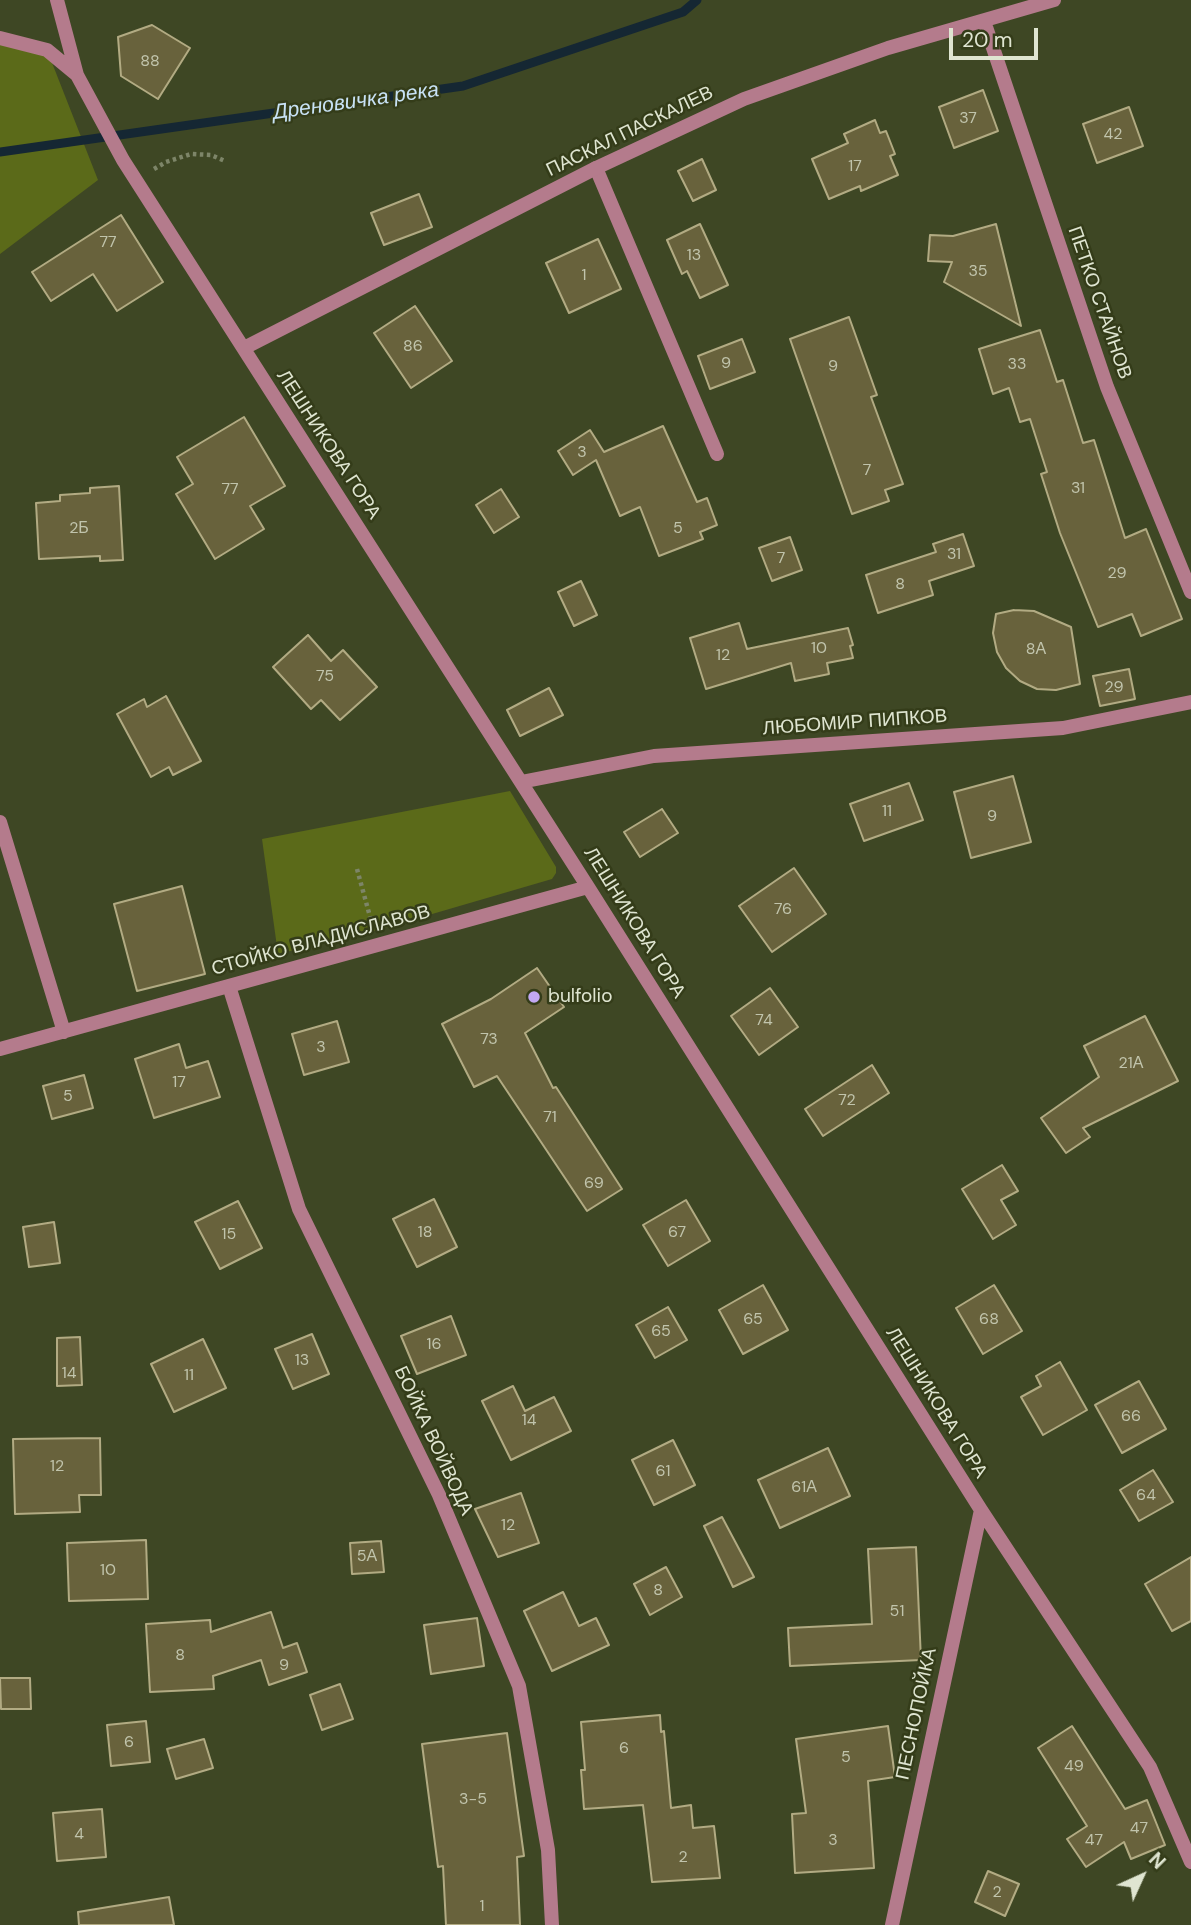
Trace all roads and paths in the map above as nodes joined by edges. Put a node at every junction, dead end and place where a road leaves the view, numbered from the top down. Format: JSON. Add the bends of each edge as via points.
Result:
{"nodes":[{"id":1,"x":57,"y":0,"type":"edge"},
{"id":2,"x":1054,"y":0,"type":"edge"},
{"id":3,"x":984,"y":21,"type":"junction"},
{"id":4,"x":0,"y":38,"type":"edge"},
{"id":5,"x":77,"y":75,"type":"junction"},
{"id":6,"x":225,"y":161,"type":"dead end"},
{"id":7,"x":596,"y":168,"type":"junction"},
{"id":8,"x":135,"y":179,"type":"junction"},
{"id":9,"x":244,"y":348,"type":"junction"},
{"id":10,"x":717,"y":454,"type":"dead end"},
{"id":11,"x":1191,"y":592,"type":"edge"},
{"id":12,"x":1191,"y":702,"type":"edge"},
{"id":13,"x":521,"y":782,"type":"junction"},
{"id":14,"x":0,"y":822,"type":"edge"},
{"id":15,"x":357,"y":869,"type":"dead end"},
{"id":16,"x":588,"y":887,"type":"junction"},
{"id":17,"x":378,"y":945,"type":"junction"},
{"id":18,"x":229,"y":986,"type":"junction"},
{"id":19,"x":64,"y":1032,"type":"junction"},
{"id":20,"x":0,"y":1049,"type":"edge"},
{"id":21,"x":981,"y":1510,"type":"junction"},
{"id":22,"x":1191,"y":1862,"type":"edge"},
{"id":23,"x":552,"y":1925,"type":"edge"},
{"id":24,"x":892,"y":1925,"type":"edge"}],
"edges":[{"from":1,"to":5,"type":"street","name":"ЛЕШНИКОВА ГОРА"},
{"from":2,"to":3,"type":"street","name":"ПАСКАЛ ПАСКАЛЕВ"},
{"from":3,"to":7,"type":"street","name":"ПАСКАЛ ПАСКАЛЕВ","via":[[888,48],[744,99]]},
{"from":3,"to":11,"type":"street","name":"ПЕТКО СТАЙНОВ","via":[[1107,387]]},
{"from":4,"to":5,"type":"street","via":[[47,50]]},
{"from":5,"to":8,"type":"street","name":"ЛЕШНИКОВА ГОРА"},
{"from":6,"to":8,"type":"path","via":[[191,154]]},
{"from":7,"to":9,"type":"street","name":"ПАСКАЛ ПАСКАЛЕВ"},
{"from":7,"to":10,"type":"street"},
{"from":8,"to":9,"type":"street","name":"ЛЕШНИКОВА ГОРА"},
{"from":9,"to":13,"type":"street","name":"ЛЕШНИКОВА ГОРА"},
{"from":12,"to":13,"type":"street","name":"ЛЮБОМИР ПИПКОВ","via":[[1063,728],[654,756]]},
{"from":13,"to":16,"type":"street","name":"ЛЕШНИКОВА ГОРА"},
{"from":14,"to":19,"type":"street"},
{"from":15,"to":17,"type":"path"},
{"from":16,"to":17,"type":"street","name":"СТОЙКО ВЛАДИСЛАВОВ"},
{"from":16,"to":21,"type":"street","name":"ЛЕШНИКОВА ГОРА"},
{"from":17,"to":18,"type":"street","name":"СТОЙКО ВЛАДИСЛАВОВ"},
{"from":18,"to":19,"type":"street","name":"СТОЙКО ВЛАДИСЛАВОВ"},
{"from":18,"to":23,"type":"street","name":"БОЙКА ВОЙВОДА","via":[[299,1209],[439,1495],[519,1686],[548,1850]]},
{"from":19,"to":20,"type":"street","name":"СТОЙКО ВЛАДИСЛАВОВ"},
{"from":21,"to":22,"type":"street","name":"ЛЕШНИКОВА ГОРА","via":[[1150,1767]]},
{"from":21,"to":24,"type":"street","name":"ПЕСНОПОЙКА"}]}
